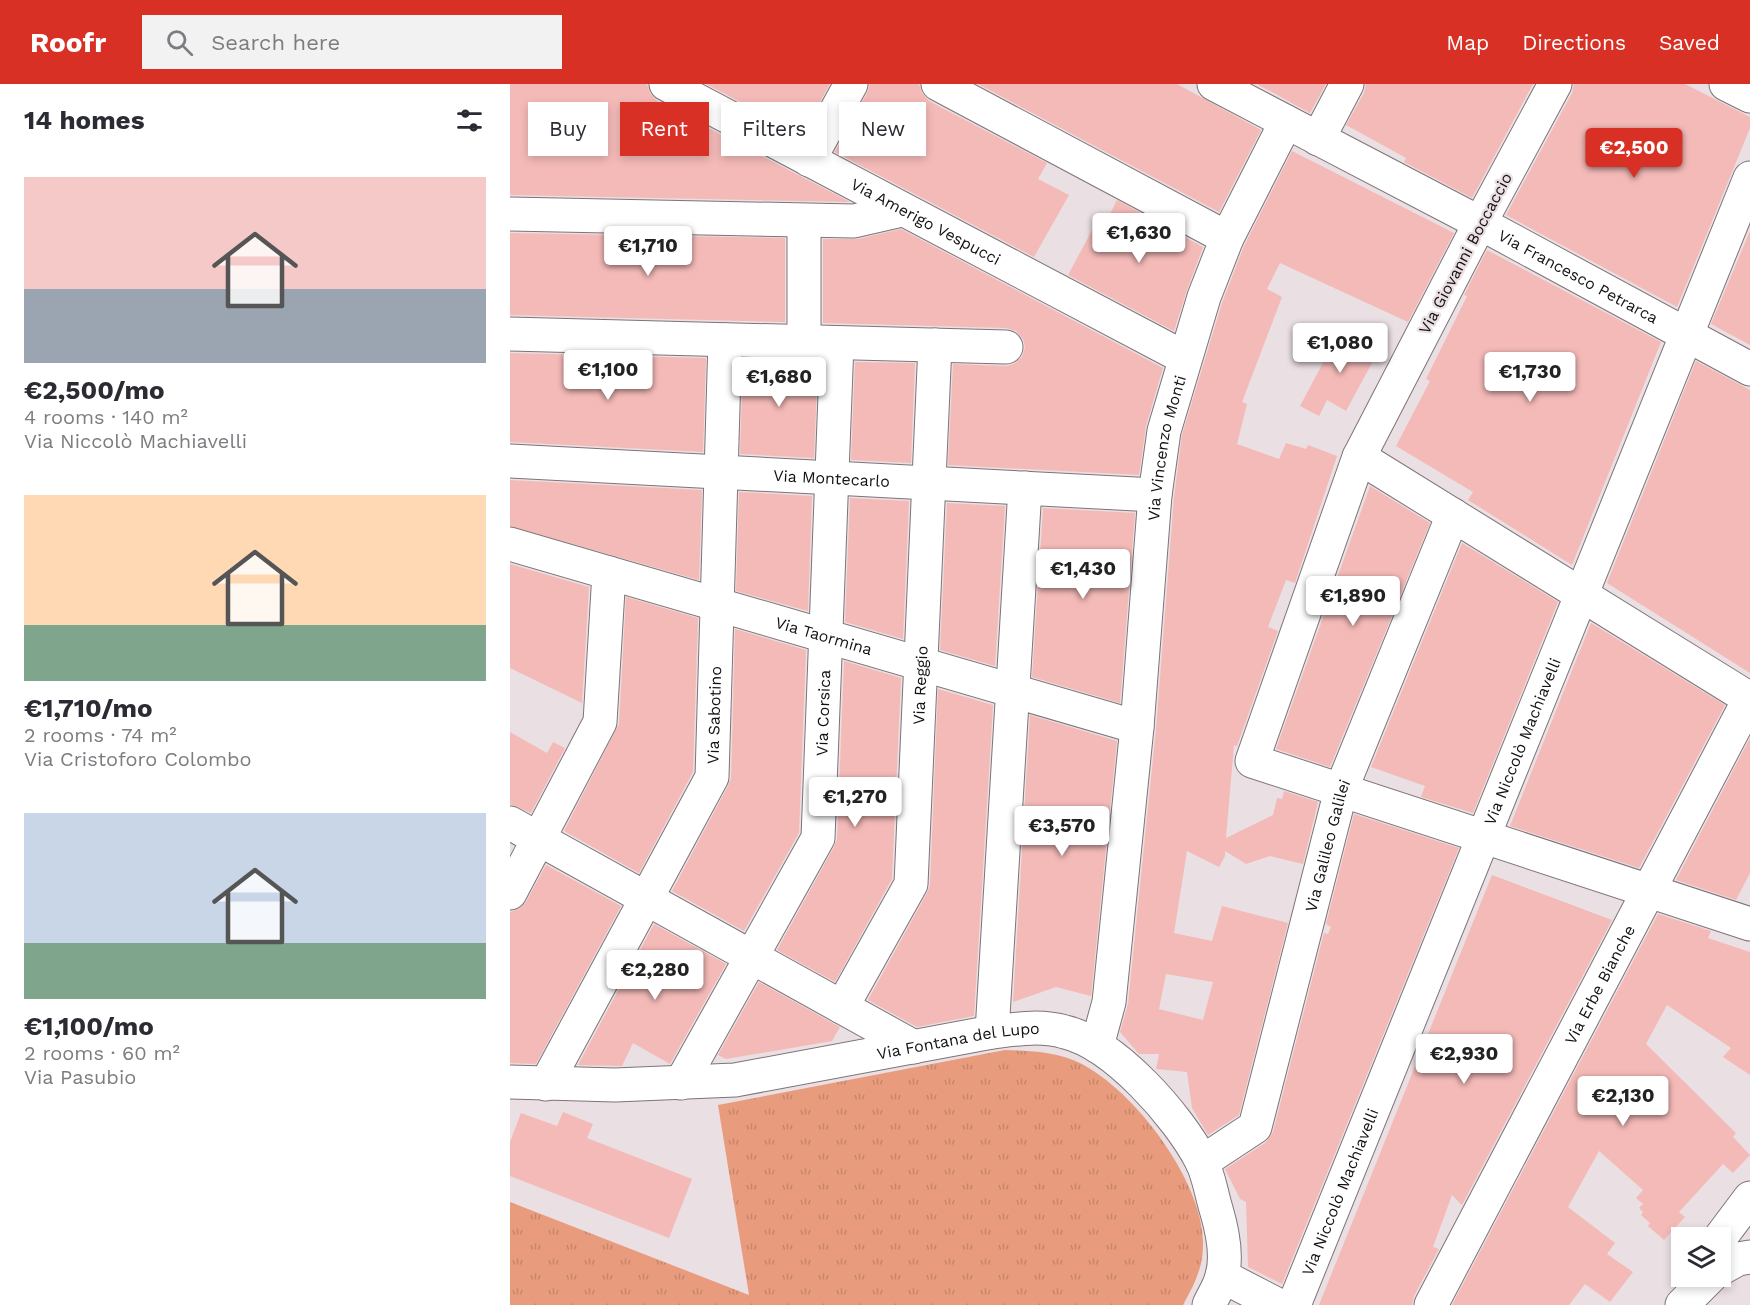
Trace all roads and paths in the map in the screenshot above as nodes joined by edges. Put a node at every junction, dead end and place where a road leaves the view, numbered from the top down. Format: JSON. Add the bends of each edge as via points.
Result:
{"nodes":[{"id":1,"x":666,"y":84,"type":"edge"},
{"id":2,"x":851,"y":84,"type":"edge"},
{"id":3,"x":938,"y":84,"type":"edge"},
{"id":4,"x":1214,"y":84,"type":"edge"},
{"id":5,"x":1347,"y":84,"type":"edge"},
{"id":6,"x":1555,"y":84,"type":"edge"},
{"id":7,"x":1726,"y":84,"type":"edge"},
{"id":8,"x":984,"y":95,"type":"edge"},
{"id":9,"x":1750,"y":96,"type":"edge"},
{"id":10,"x":1286,"y":122,"type":"junction"},
{"id":11,"x":1318,"y":139,"type":"junction"},
{"id":12,"x":809,"y":160,"type":"junction"},
{"id":13,"x":1750,"y":178,"type":"edge"},
{"id":14,"x":902,"y":210,"type":"junction"},
{"id":15,"x":510,"y":214,"type":"edge"},
{"id":16,"x":804,"y":221,"type":"junction"},
{"id":17,"x":1480,"y":223,"type":"junction"},
{"id":18,"x":1227,"y":238,"type":"junction"},
{"id":19,"x":510,"y":334,"type":"edge"},
{"id":20,"x":1687,"y":335,"type":"junction"},
{"id":21,"x":725,"y":340,"type":"junction"},
{"id":22,"x":804,"y":342,"type":"junction"},
{"id":23,"x":837,"y":343,"type":"junction"},
{"id":24,"x":935,"y":345,"type":"junction"},
{"id":25,"x":1006,"y":347,"type":"dead end"},
{"id":26,"x":1185,"y":358,"type":"junction"},
{"id":27,"x":1750,"y":369,"type":"edge"},
{"id":28,"x":1359,"y":456,"type":"junction"},
{"id":29,"x":510,"y":461,"type":"edge"},
{"id":30,"x":721,"y":472,"type":"junction"},
{"id":31,"x":832,"y":478,"type":"junction"},
{"id":32,"x":929,"y":483,"type":"junction"},
{"id":33,"x":1024,"y":488,"type":"junction"},
{"id":34,"x":1155,"y":495,"type":"junction"},
{"id":35,"x":1453,"y":515,"type":"junction"},
{"id":36,"x":510,"y":544,"type":"edge"},
{"id":37,"x":609,"y":573,"type":"junction"},
{"id":38,"x":1582,"y":594,"type":"junction"},
{"id":39,"x":717,"y":605,"type":"junction"},
{"id":40,"x":827,"y":636,"type":"junction"},
{"id":41,"x":921,"y":664,"type":"junction"},
{"id":42,"x":1012,"y":690,"type":"junction"},
{"id":43,"x":1750,"y":698,"type":"edge"},
{"id":44,"x":1137,"y":727,"type":"junction"},
{"id":45,"x":1341,"y":790,"type":"junction"},
{"id":46,"x":510,"y":823,"type":"edge"},
{"id":47,"x":1484,"y":837,"type":"junction"},
{"id":48,"x":539,"y":839,"type":"junction"},
{"id":49,"x":1649,"y":891,"type":"junction"},
{"id":50,"x":510,"y":893,"type":"edge"},
{"id":51,"x":646,"y":898,"type":"junction"},
{"id":52,"x":1750,"y":924,"type":"edge"},
{"id":53,"x":752,"y":957,"type":"junction"},
{"id":54,"x":842,"y":1007,"type":"junction"},
{"id":55,"x":992,"y":1032,"type":"junction"},
{"id":56,"x":1097,"y":1046,"type":"junction"},
{"id":57,"x":914,"y":1047,"type":"junction"},
{"id":58,"x":510,"y":1082,"type":"edge"},
{"id":59,"x":681,"y":1083,"type":"junction"},
{"id":60,"x":546,"y":1084,"type":"junction"},
{"id":61,"x":1202,"y":1162,"type":"junction"},
{"id":62,"x":1750,"y":1198,"type":"edge"},
{"id":63,"x":1728,"y":1227,"type":"edge"},
{"id":64,"x":1750,"y":1236,"type":"edge"},
{"id":65,"x":1750,"y":1257,"type":"edge"},
{"id":66,"x":1731,"y":1263,"type":"edge"},
{"id":67,"x":1222,"y":1276,"type":"junction"},
{"id":68,"x":1687,"y":1287,"type":"edge"},
{"id":69,"x":1699,"y":1287,"type":"edge"},
{"id":70,"x":1209,"y":1305,"type":"edge"},
{"id":71,"x":1278,"y":1305,"type":"edge"},
{"id":72,"x":1294,"y":1305,"type":"edge"},
{"id":73,"x":1431,"y":1305,"type":"edge"},
{"id":74,"x":1679,"y":1305,"type":"edge"}],
"edges":[{"from":1,"to":12,"type":"street","name":"Via Amerigo Vespucci"},
{"from":2,"to":12,"type":"street"},
{"from":3,"to":8,"type":"street"},
{"from":4,"to":10,"type":"street","name":"Via Francesco Petrarca"},
{"from":5,"to":11,"type":"street"},
{"from":6,"to":17,"type":"street","name":"Via Giovanni Boccaccio"},
{"from":7,"to":9,"type":"street"},
{"from":8,"to":18,"type":"street"},
{"from":10,"to":11,"type":"street","name":"Via Francesco Petrarca"},
{"from":10,"to":18,"type":"street","name":"Via Vincenzo Monti"},
{"from":11,"to":17,"type":"street","name":"Via Francesco Petrarca"},
{"from":12,"to":14,"type":"street","name":"Via Amerigo Vespucci"},
{"from":13,"to":20,"type":"street","name":"Via Niccolò Machiavelli"},
{"from":14,"to":16,"type":"street","via":[[854,221]]},
{"from":14,"to":26,"type":"street","name":"Via Amerigo Vespucci"},
{"from":15,"to":16,"type":"street"},
{"from":16,"to":22,"type":"street"},
{"from":17,"to":20,"type":"street","name":"Via Francesco Petrarca"},
{"from":17,"to":28,"type":"street","name":"Via Giovanni Boccaccio"},
{"from":18,"to":26,"type":"street","name":"Via Vincenzo Monti","via":[[1203,297]]},
{"from":19,"to":21,"type":"street"},
{"from":20,"to":27,"type":"street","name":"Via Francesco Petrarca"},
{"from":20,"to":38,"type":"street","name":"Via Niccolò Machiavelli"},
{"from":21,"to":22,"type":"street"},
{"from":21,"to":30,"type":"street","name":"Via Sabotino"},
{"from":22,"to":23,"type":"street"},
{"from":23,"to":24,"type":"street"},
{"from":23,"to":31,"type":"street","name":"Via Corsica"},
{"from":24,"to":25,"type":"street"},
{"from":24,"to":32,"type":"street","name":"Via Reggio"},
{"from":26,"to":34,"type":"street","name":"Via Vincenzo Monti","via":[[1164,431]]},
{"from":28,"to":35,"type":"street"},
{"from":28,"to":45,"type":"street","name":"Via Giovanni Boccaccio","via":[[1252,761]]},
{"from":29,"to":30,"type":"street","name":"Via Montecarlo"},
{"from":30,"to":31,"type":"street","name":"Via Montecarlo"},
{"from":30,"to":39,"type":"street","name":"Via Sabotino"},
{"from":31,"to":32,"type":"street","name":"Via Montecarlo"},
{"from":31,"to":40,"type":"street","name":"Via Corsica"},
{"from":32,"to":33,"type":"street","name":"Via Montecarlo"},
{"from":32,"to":41,"type":"street","name":"Via Reggio"},
{"from":33,"to":34,"type":"street","name":"Via Montecarlo"},
{"from":33,"to":42,"type":"street"},
{"from":34,"to":44,"type":"street","name":"Via Vincenzo Monti"},
{"from":35,"to":38,"type":"street"},
{"from":35,"to":45,"type":"street","name":"Via Galileo Galilei"},
{"from":36,"to":37,"type":"street","name":"Via Taormina"},
{"from":37,"to":39,"type":"street","name":"Via Taormina"},
{"from":37,"to":48,"type":"street","via":[[600,722]]},
{"from":38,"to":43,"type":"street"},
{"from":38,"to":47,"type":"street","name":"Via Niccolò Machiavelli"},
{"from":39,"to":40,"type":"street","name":"Via Taormina"},
{"from":39,"to":51,"type":"street","name":"Via Sabotino","via":[[712,777]]},
{"from":40,"to":41,"type":"street","name":"Via Taormina"},
{"from":40,"to":53,"type":"street","name":"Via Corsica","via":[[818,838]]},
{"from":41,"to":42,"type":"street","name":"Via Taormina"},
{"from":41,"to":54,"type":"street","name":"Via Reggio","via":[[911,884]]},
{"from":42,"to":44,"type":"street","name":"Via Taormina"},
{"from":42,"to":55,"type":"street"},
{"from":43,"to":49,"type":"street","name":"Via Erbe Bianche"},
{"from":44,"to":56,"type":"street","name":"Via Vincenzo Monti","via":[[1109,1002]]},
{"from":45,"to":47,"type":"street"},
{"from":45,"to":61,"type":"street","name":"Via Galileo Galilei","via":[[1255,1127]]},
{"from":46,"to":48,"type":"street"},
{"from":47,"to":49,"type":"street"},
{"from":47,"to":72,"type":"street","name":"Via Niccolò Machiavelli"},
{"from":48,"to":50,"type":"street"},
{"from":48,"to":51,"type":"street"},
{"from":49,"to":52,"type":"street"},
{"from":49,"to":73,"type":"street","name":"Via Erbe Bianche"},
{"from":51,"to":53,"type":"street"},
{"from":51,"to":60,"type":"street","name":"Via Sabotino"},
{"from":53,"to":54,"type":"street"},
{"from":53,"to":59,"type":"street","name":"Via Corsica"},
{"from":54,"to":57,"type":"street"},
{"from":55,"to":56,"type":"street","name":"Via Fontana del Lupo","via":[[1034,1027],[1066,1032]]},
{"from":55,"to":57,"type":"street","name":"Via Fontana del Lupo"},
{"from":56,"to":61,"type":"street","name":"Via Fontana del Lupo","via":[[1136,1075],[1182,1130]]},
{"from":57,"to":59,"type":"street","name":"Via Fontana del Lupo","via":[[735,1080]]},
{"from":58,"to":60,"type":"street","name":"Via Fontana del Lupo"},
{"from":59,"to":60,"type":"street","name":"Via Fontana del Lupo"},
{"from":61,"to":67,"type":"street","name":"Via Fontana del Lupo","via":[[1221,1225]]},
{"from":62,"to":63,"type":"street"},
{"from":62,"to":64,"type":"street","via":[[1746,1209]]},
{"from":65,"to":66,"type":"street"},
{"from":67,"to":70,"type":"street","name":"Via Fontana del Lupo"},
{"from":67,"to":71,"type":"street"},
{"from":68,"to":74,"type":"street"},
{"from":69,"to":74,"type":"street"}]}
